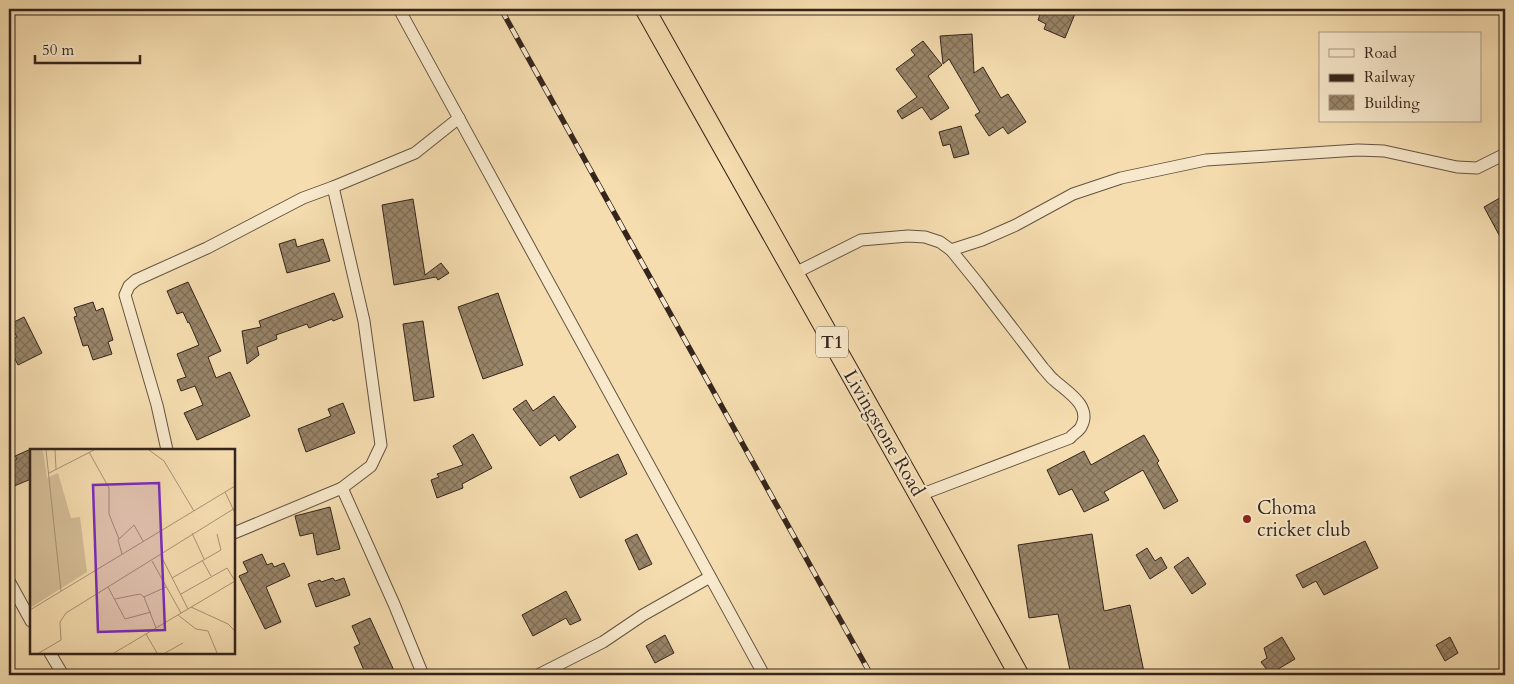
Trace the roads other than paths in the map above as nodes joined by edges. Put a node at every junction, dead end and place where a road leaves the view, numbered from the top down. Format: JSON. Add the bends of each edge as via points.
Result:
{"nodes":[{"id":1,"x":399,"y":9,"type":"edge"},
{"id":2,"x":645,"y":9,"type":"edge"},
{"id":3,"x":459,"y":118,"type":"junction"},
{"id":4,"x":1505,"y":154,"type":"edge"},
{"id":5,"x":332,"y":188,"type":"junction"},
{"id":6,"x":950,"y":250,"type":"junction"},
{"id":7,"x":793,"y":274,"type":"junction"},
{"id":8,"x":168,"y":449,"type":"edge"},
{"id":9,"x":342,"y":488,"type":"junction"},
{"id":10,"x":920,"y":496,"type":"junction"},
{"id":11,"x":235,"y":533,"type":"edge"},
{"id":12,"x":710,"y":578,"type":"junction"},
{"id":13,"x":9,"y":581,"type":"edge"},
{"id":14,"x":30,"y":597,"type":"edge"},
{"id":15,"x":19,"y":600,"type":"junction"},
{"id":16,"x":30,"y":620,"type":"edge"},
{"id":17,"x":51,"y":654,"type":"edge"},
{"id":18,"x":761,"y":674,"type":"edge"},
{"id":19,"x":63,"y":675,"type":"edge"},
{"id":20,"x":423,"y":675,"type":"edge"},
{"id":21,"x":538,"y":675,"type":"edge"},
{"id":22,"x":1019,"y":675,"type":"edge"}],
"edges":[{"from":1,"to":3,"type":"street"},
{"from":2,"to":7,"type":"highway","name":"Livingstone Road","number":"T1"},
{"from":3,"to":5,"type":"street","via":[[414,153]]},
{"from":3,"to":12,"type":"street"},
{"from":4,"to":6,"type":"street","via":[[1477,168],[1457,167],[1384,151],[1358,150],[1206,160],[1121,178],[1073,194],[1016,225]]},
{"from":5,"to":8,"type":"street","via":[[303,198],[129,286],[125,295]]},
{"from":5,"to":9,"type":"street","via":[[364,321],[381,445],[371,466]]},
{"from":6,"to":7,"type":"street","via":[[925,237],[861,240]]},
{"from":6,"to":10,"type":"street","via":[[1048,374],[1077,400],[1083,409],[1084,419],[1081,428],[1070,438]]},
{"from":7,"to":10,"type":"highway","name":"Livingstone Road","number":"T1"},
{"from":9,"to":11,"type":"street"},
{"from":9,"to":20,"type":"street"},
{"from":10,"to":22,"type":"highway","name":"Livingstone Road","number":"T1"},
{"from":12,"to":18,"type":"street"},
{"from":12,"to":21,"type":"street","via":[[643,615],[603,642]]},
{"from":13,"to":15,"type":"street"},
{"from":14,"to":15,"type":"street"},
{"from":15,"to":16,"type":"street"},
{"from":17,"to":19,"type":"street"}]}
